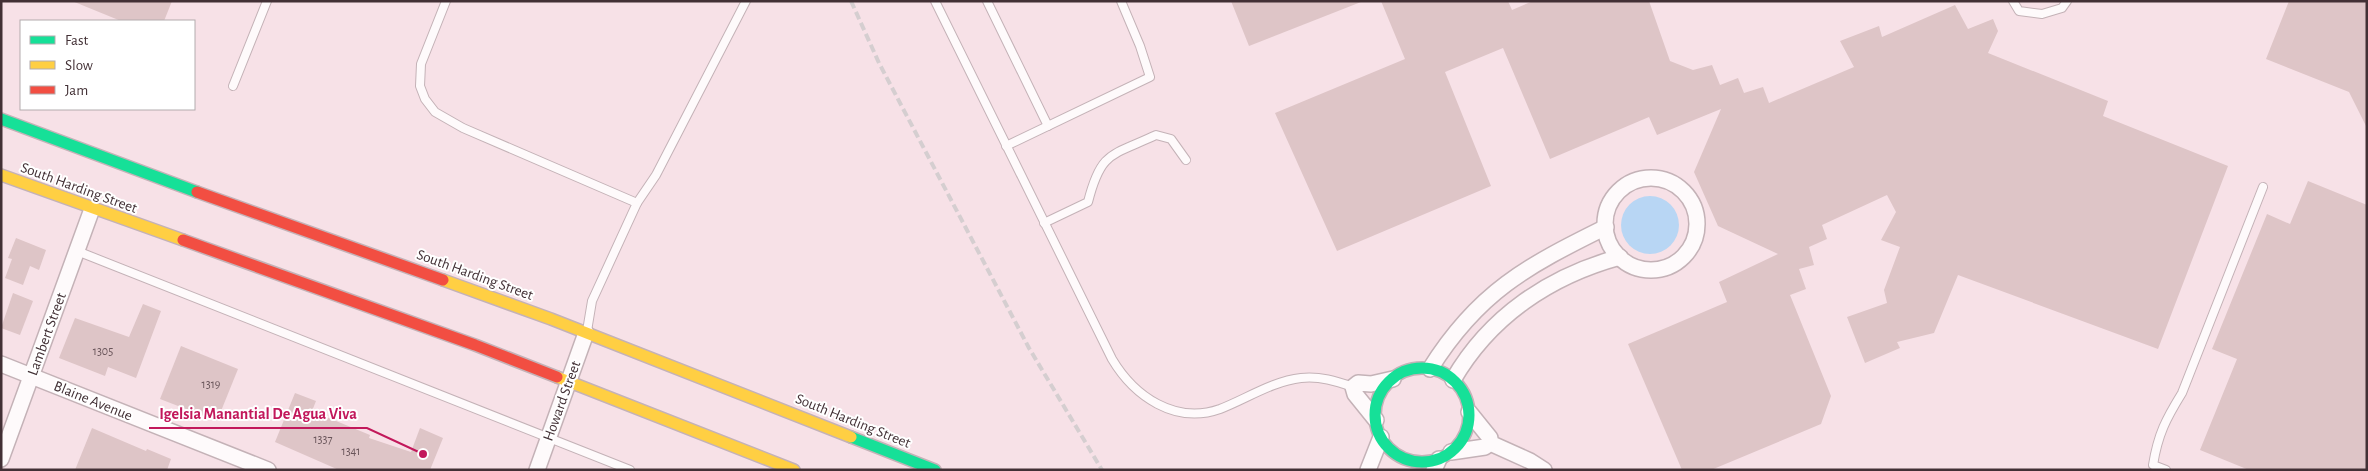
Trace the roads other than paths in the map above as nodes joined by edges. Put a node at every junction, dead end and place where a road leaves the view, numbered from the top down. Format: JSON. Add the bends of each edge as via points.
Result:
{"nodes":[{"id":1,"x":267,"y":1,"type":"edge"},
{"id":2,"x":446,"y":1,"type":"edge"},
{"id":3,"x":746,"y":1,"type":"edge"},
{"id":4,"x":987,"y":1,"type":"edge"},
{"id":5,"x":1121,"y":1,"type":"edge"},
{"id":6,"x":2013,"y":1,"type":"edge"},
{"id":7,"x":2067,"y":1,"type":"edge"},
{"id":8,"x":936,"y":2,"type":"edge"},
{"id":9,"x":233,"y":86,"type":"dead end"},
{"id":10,"x":1,"y":119,"type":"edge"},
{"id":11,"x":1048,"y":126,"type":"junction"},
{"id":12,"x":1006,"y":146,"type":"junction"},
{"id":13,"x":1186,"y":160,"type":"dead end"},
{"id":14,"x":1,"y":175,"type":"edge"},
{"id":15,"x":2263,"y":187,"type":"dead end"},
{"id":16,"x":637,"y":203,"type":"junction"},
{"id":17,"x":92,"y":209,"type":"junction"},
{"id":18,"x":1044,"y":223,"type":"junction"},
{"id":19,"x":1606,"y":227,"type":"junction"},
{"id":20,"x":77,"y":251,"type":"junction"},
{"id":21,"x":1620,"y":257,"type":"junction"},
{"id":22,"x":586,"y":333,"type":"junction"},
{"id":23,"x":1,"y":364,"type":"edge"},
{"id":24,"x":1430,"y":369,"type":"junction"},
{"id":25,"x":32,"y":376,"type":"junction"},
{"id":26,"x":1393,"y":379,"type":"junction"},
{"id":27,"x":1453,"y":380,"type":"junction"},
{"id":28,"x":569,"y":381,"type":"junction"},
{"id":29,"x":1353,"y":387,"type":"junction"},
{"id":30,"x":1469,"y":412,"type":"junction"},
{"id":31,"x":1376,"y":420,"type":"junction"},
{"id":32,"x":1381,"y":437,"type":"junction"},
{"id":33,"x":548,"y":438,"type":"junction"},
{"id":34,"x":1490,"y":443,"type":"junction"},
{"id":35,"x":1,"y":459,"type":"edge"},
{"id":36,"x":1442,"y":460,"type":"edge"},
{"id":37,"x":268,"y":470,"type":"edge"},
{"id":38,"x":537,"y":470,"type":"edge"},
{"id":39,"x":630,"y":470,"type":"edge"},
{"id":40,"x":794,"y":470,"type":"edge"},
{"id":41,"x":935,"y":470,"type":"edge"},
{"id":42,"x":1368,"y":470,"type":"edge"},
{"id":43,"x":1544,"y":470,"type":"edge"},
{"id":44,"x":2166,"y":470,"type":"edge"}],
"edges":[{"from":1,"to":9,"type":"lane"},
{"from":2,"to":16,"type":"lane","via":[[421,64],[420,86],[435,112],[463,128]]},
{"from":3,"to":16,"type":"lane","via":[[656,174]]},
{"from":4,"to":11,"type":"lane"},
{"from":5,"to":11,"type":"lane","via":[[1150,77]]},
{"from":6,"to":7,"type":"lane","via":[[2019,11],[2042,14],[2062,8]]},
{"from":8,"to":12,"type":"lane"},
{"from":10,"to":22,"type":"main road","name":"South Harding Street"},
{"from":11,"to":12,"type":"lane"},
{"from":12,"to":18,"type":"lane"},
{"from":13,"to":18,"type":"lane","via":[[1171,139],[1156,135],[1108,157],[1098,170],[1088,202]]},
{"from":14,"to":17,"type":"main road","name":"South Harding Street"},
{"from":15,"to":44,"type":"lane","via":[[2182,393],[2157,439],[2153,465]]},
{"from":16,"to":22,"type":"lane","via":[[592,301]]},
{"from":17,"to":20,"type":"street","name":"Lambert Street"},
{"from":17,"to":28,"type":"main road","name":"South Harding Street"},
{"from":18,"to":29,"type":"lane","via":[[1118,370],[1135,390],[1152,402],[1181,411],[1206,412],[1300,378],[1321,377]]},
{"from":19,"to":21,"type":"street","via":[[1609,242]]},
{"from":19,"to":21,"type":"street","via":[[1608,211],[1616,195],[1629,184],[1642,180],[1659,179],[1672,184],[1686,195],[1694,207],[1696,235],[1682,258],[1666,268],[1652,270],[1636,267]]},
{"from":19,"to":24,"type":"street","via":[[1541,259],[1494,292],[1466,318]]},
{"from":20,"to":25,"type":"street","name":"Lambert Street"},
{"from":20,"to":33,"type":"lane"},
{"from":21,"to":27,"type":"street","via":[[1573,273],[1522,302],[1482,340]]},
{"from":22,"to":28,"type":"street","name":"Howard Street"},
{"from":22,"to":41,"type":"main road","name":"South Harding Street"},
{"from":23,"to":25,"type":"street","name":"Blaine Avenue"},
{"from":24,"to":26,"type":"main road","via":[[1413,369]]},
{"from":24,"to":27,"type":"main road"},
{"from":25,"to":35,"type":"street","name":"Lambert Street"},
{"from":25,"to":37,"type":"street","name":"Blaine Avenue"},
{"from":26,"to":29,"type":"street","via":[[1358,383]]},
{"from":26,"to":31,"type":"main road","via":[[1379,398]]},
{"from":27,"to":30,"type":"main road","via":[[1465,395]]},
{"from":28,"to":33,"type":"street","name":"Howard Street"},
{"from":28,"to":40,"type":"main road","name":"South Harding Street"},
{"from":29,"to":31,"type":"street"},
{"from":30,"to":34,"type":"street","via":[[1490,438]]},
{"from":30,"to":36,"type":"main road","via":[[1465,434]]},
{"from":31,"to":32,"type":"main road"},
{"from":32,"to":36,"type":"main road","via":[[1392,451],[1404,458],[1417,462]]},
{"from":32,"to":42,"type":"street"},
{"from":33,"to":38,"type":"street","name":"Howard Street"},
{"from":33,"to":39,"type":"lane"},
{"from":34,"to":36,"type":"street"},
{"from":34,"to":43,"type":"street"}]}
